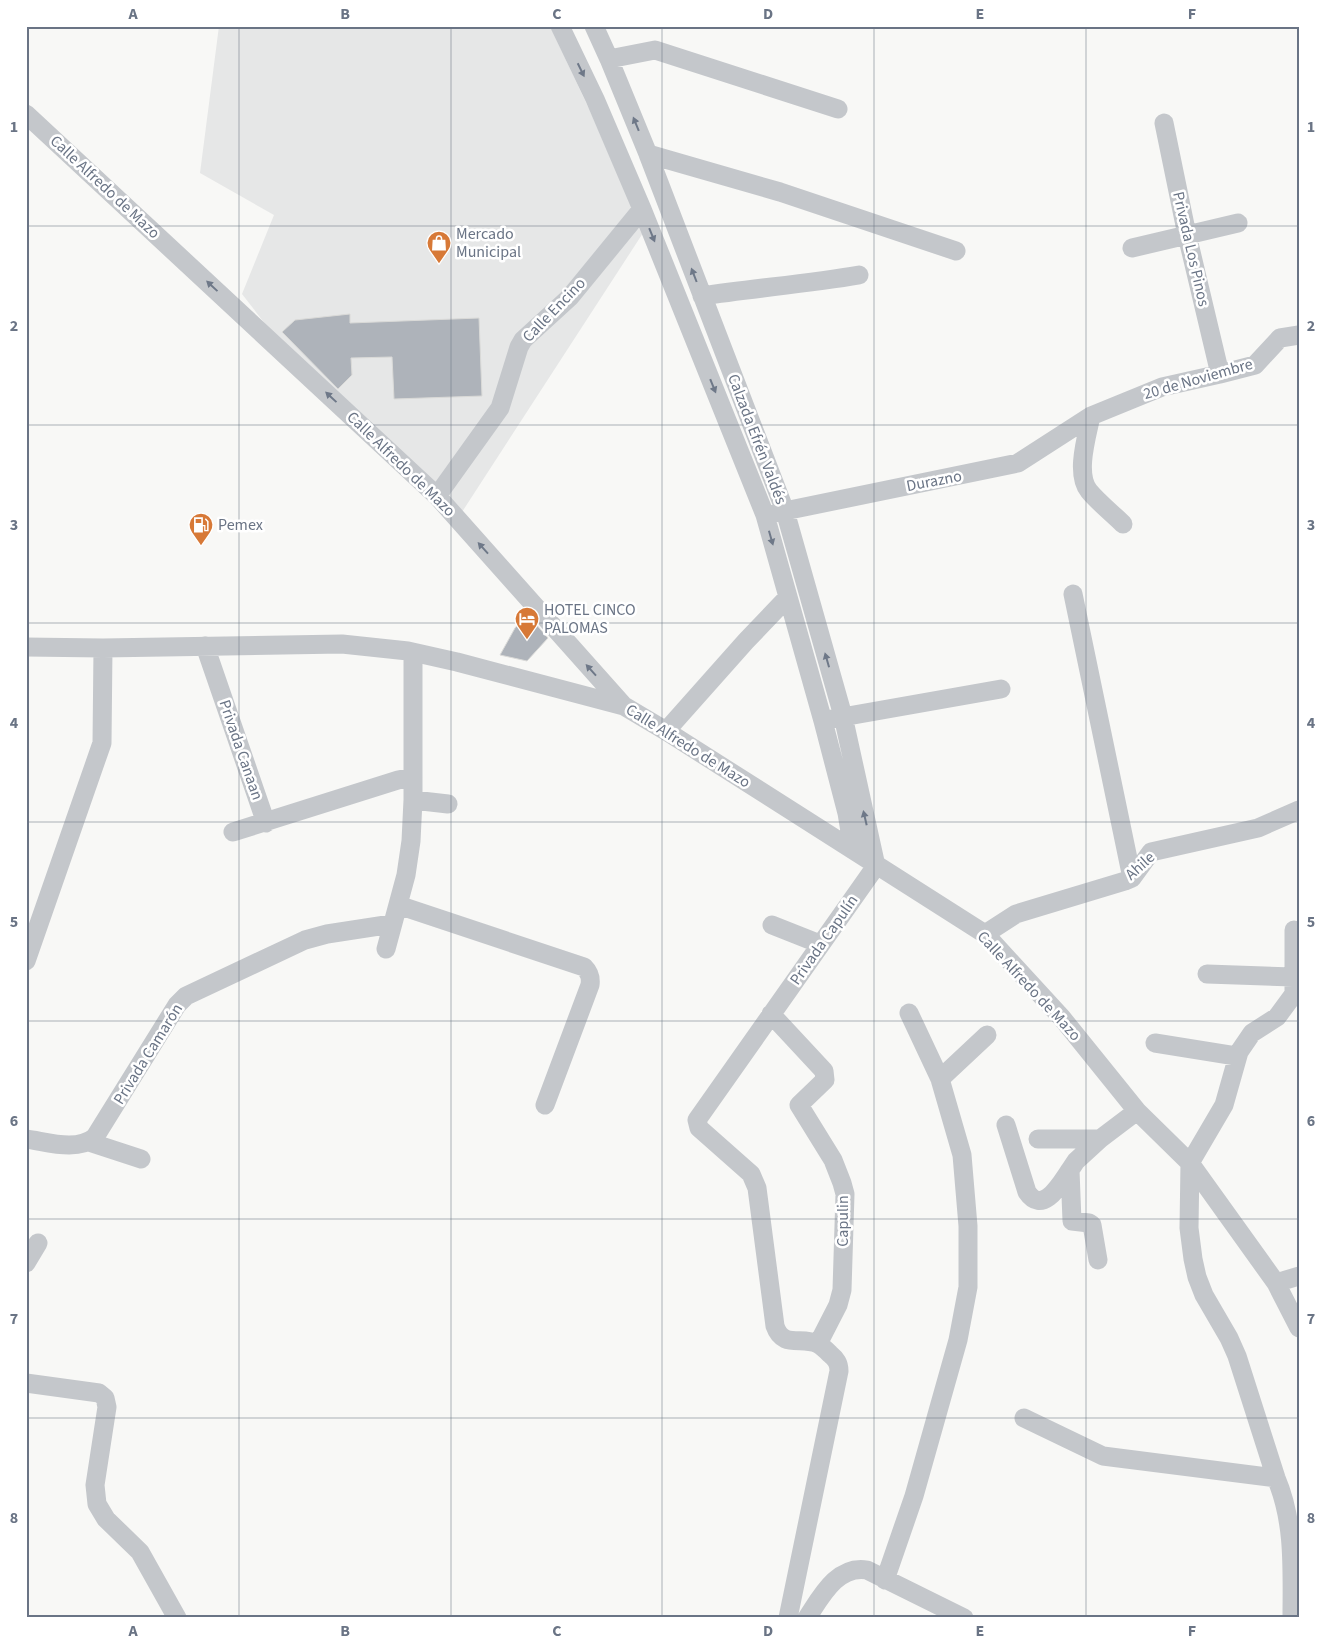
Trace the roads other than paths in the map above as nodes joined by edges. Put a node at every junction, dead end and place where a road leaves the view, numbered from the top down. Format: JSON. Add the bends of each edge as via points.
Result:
{"nodes":[{"id":1,"x":560,"y":26,"type":"edge"},
{"id":2,"x":594,"y":26,"type":"edge"},
{"id":3,"x":610,"y":59,"type":"junction"},
{"id":4,"x":838,"y":109,"type":"dead end"},
{"id":5,"x":26,"y":114,"type":"edge"},
{"id":6,"x":1164,"y":123,"type":"dead end"},
{"id":7,"x":648,"y":154,"type":"junction"},
{"id":8,"x":642,"y":208,"type":"junction"},
{"id":9,"x":1238,"y":223,"type":"dead end"},
{"id":10,"x":1187,"y":235,"type":"junction"},
{"id":11,"x":1132,"y":248,"type":"dead end"},
{"id":12,"x":956,"y":251,"type":"dead end"},
{"id":13,"x":859,"y":275,"type":"dead end"},
{"id":14,"x":702,"y":296,"type":"junction"},
{"id":15,"x":1299,"y":335,"type":"edge"},
{"id":16,"x":721,"y":345,"type":"junction"},
{"id":17,"x":700,"y":354,"type":"junction"},
{"id":18,"x":1220,"y":374,"type":"junction"},
{"id":19,"x":1091,"y":416,"type":"junction"},
{"id":20,"x":437,"y":496,"type":"junction"},
{"id":21,"x":785,"y":510,"type":"junction"},
{"id":22,"x":764,"y":515,"type":"junction"},
{"id":23,"x":1123,"y":524,"type":"dead end"},
{"id":24,"x":1073,"y":594,"type":"dead end"},
{"id":25,"x":788,"y":597,"type":"junction"},
{"id":26,"x":205,"y":646,"type":"junction"},
{"id":27,"x":26,"y":647,"type":"edge"},
{"id":28,"x":103,"y":648,"type":"junction"},
{"id":29,"x":413,"y":652,"type":"junction"},
{"id":30,"x":1001,"y":689,"type":"dead end"},
{"id":31,"x":624,"y":706,"type":"junction"},
{"id":32,"x":843,"y":716,"type":"junction"},
{"id":33,"x":823,"y":721,"type":"junction"},
{"id":34,"x":666,"y":731,"type":"junction"},
{"id":35,"x":413,"y":777,"type":"junction"},
{"id":36,"x":413,"y":800,"type":"junction"},
{"id":37,"x":448,"y":804,"type":"dead end"},
{"id":38,"x":1299,"y":810,"type":"edge"},
{"id":39,"x":266,"y":823,"type":"junction"},
{"id":40,"x":233,"y":832,"type":"dead end"},
{"id":41,"x":853,"y":850,"type":"junction"},
{"id":42,"x":876,"y":866,"type":"junction"},
{"id":43,"x":1132,"y":878,"type":"junction"},
{"id":44,"x":398,"y":905,"type":"junction"},
{"id":45,"x":392,"y":924,"type":"junction"},
{"id":46,"x":772,"y":925,"type":"dead end"},
{"id":47,"x":1294,"y":930,"type":"dead end"},
{"id":48,"x":985,"y":934,"type":"junction"},
{"id":49,"x":820,"y":944,"type":"junction"},
{"id":50,"x":386,"y":949,"type":"dead end"},
{"id":51,"x":26,"y":961,"type":"edge"},
{"id":52,"x":1207,"y":974,"type":"dead end"},
{"id":53,"x":1293,"y":977,"type":"junction"},
{"id":54,"x":771,"y":1014,"type":"junction"},
{"id":55,"x":909,"y":1014,"type":"dead end"},
{"id":56,"x":987,"y":1035,"type":"dead end"},
{"id":57,"x":1155,"y":1043,"type":"dead end"},
{"id":58,"x":1236,"y":1056,"type":"junction"},
{"id":59,"x":940,"y":1079,"type":"junction"},
{"id":60,"x":546,"y":1105,"type":"dead end"},
{"id":61,"x":1137,"y":1111,"type":"junction"},
{"id":62,"x":1006,"y":1125,"type":"dead end"},
{"id":63,"x":26,"y":1138,"type":"edge"},
{"id":64,"x":1038,"y":1139,"type":"dead end"},
{"id":65,"x":1100,"y":1139,"type":"junction"},
{"id":66,"x":89,"y":1142,"type":"junction"},
{"id":67,"x":141,"y":1159,"type":"dead end"},
{"id":68,"x":1190,"y":1163,"type":"junction"},
{"id":69,"x":1070,"y":1170,"type":"junction"},
{"id":70,"x":38,"y":1243,"type":"dead end"},
{"id":71,"x":1098,"y":1260,"type":"dead end"},
{"id":72,"x":26,"y":1263,"type":"edge"},
{"id":73,"x":1299,"y":1276,"type":"edge"},
{"id":74,"x":1276,"y":1283,"type":"junction"},
{"id":75,"x":1299,"y":1328,"type":"edge"},
{"id":76,"x":818,"y":1344,"type":"junction"},
{"id":77,"x":26,"y":1383,"type":"edge"},
{"id":78,"x":1024,"y":1418,"type":"dead end"},
{"id":79,"x":1276,"y":1478,"type":"junction"},
{"id":80,"x":885,"y":1580,"type":"junction"},
{"id":81,"x":177,"y":1618,"type":"edge"},
{"id":82,"x":788,"y":1618,"type":"edge"},
{"id":83,"x":807,"y":1618,"type":"edge"},
{"id":84,"x":964,"y":1618,"type":"edge"},
{"id":85,"x":1292,"y":1618,"type":"edge"}],
"edges":[{"from":1,"to":8,"type":"street","name":"Calzada Efrén Valdés","one_way":true},
{"from":2,"to":3,"type":"street","name":"Calzada Efrén Valdés"},
{"from":3,"to":4,"type":"street","via":[[655,50]]},
{"from":7,"to":3,"type":"street","name":"Calzada Efrén Valdés","one_way":true},
{"from":20,"to":5,"type":"street","name":"Calle Alfredo de Mazo","one_way":true},
{"from":6,"to":10,"type":"street","name":"Privada Los Pinos"},
{"from":7,"to":12,"type":"street","via":[[780,192]]},
{"from":14,"to":7,"type":"street","name":"Calzada Efrén Valdés","one_way":true},
{"from":8,"to":17,"type":"street","name":"Calzada Efrén Valdés","one_way":true},
{"from":8,"to":20,"type":"street","name":"Calle Encino","via":[[570,297],[523,340],[500,408]]},
{"from":9,"to":10,"type":"street"},
{"from":10,"to":11,"type":"street"},
{"from":10,"to":18,"type":"street","name":"Privada Los Pinos"},
{"from":13,"to":14,"type":"street"},
{"from":14,"to":16,"type":"street","name":"Calzada Efrén Valdés"},
{"from":15,"to":18,"type":"street","name":"20 de Noviembre","via":[[1280,338],[1255,365]]},
{"from":16,"to":17,"type":"street"},
{"from":16,"to":21,"type":"street","name":"Calzada Efrén Valdés"},
{"from":17,"to":22,"type":"street","name":"Calzada Efrén Valdés","one_way":true},
{"from":18,"to":19,"type":"street","name":"20 de Noviembre","via":[[1162,387]]},
{"from":19,"to":21,"type":"street","name":"Durazno","via":[[1018,463]]},
{"from":19,"to":23,"type":"street","via":[[1082,464],[1084,478],[1088,490]]},
{"from":31,"to":20,"type":"street","name":"Calle Alfredo de Mazo","one_way":true},
{"from":21,"to":22,"type":"street","name":"Durazno"},
{"from":32,"to":21,"type":"street","name":"Calzada Efrén Valdés","one_way":true},
{"from":22,"to":25,"type":"street","name":"Calzada Efrén Valdés","one_way":true},
{"from":24,"to":43,"type":"street"},
{"from":25,"to":33,"type":"street","name":"Calzada Efrén Valdés"},
{"from":25,"to":34,"type":"street"},
{"from":26,"to":28,"type":"street"},
{"from":26,"to":29,"type":"street","via":[[334,643]]},
{"from":26,"to":39,"type":"street","name":"Privada Canaan"},
{"from":27,"to":28,"type":"street"},
{"from":28,"to":51,"type":"street","via":[[102,743]]},
{"from":29,"to":31,"type":"street"},
{"from":29,"to":35,"type":"street"},
{"from":30,"to":32,"type":"street"},
{"from":31,"to":34,"type":"street","name":"Calle Alfredo de Mazo"},
{"from":32,"to":33,"type":"street"},
{"from":42,"to":32,"type":"street","name":"Calzada Efrén Valdés","one_way":true},
{"from":33,"to":41,"type":"street","name":"Calzada Efrén Valdés","via":[[847,813]]},
{"from":34,"to":41,"type":"street","name":"Calle Alfredo de Mazo"},
{"from":35,"to":36,"type":"street"},
{"from":35,"to":39,"type":"street"},
{"from":36,"to":37,"type":"street"},
{"from":36,"to":44,"type":"street","via":[[406,875]]},
{"from":38,"to":43,"type":"street","name":"Ahile","via":[[1258,828],[1151,852]]},
{"from":39,"to":40,"type":"street","name":"Privada Canaan"},
{"from":41,"to":42,"type":"street","name":"Calle Alfredo de Mazo"},
{"from":42,"to":48,"type":"street","name":"Calle Alfredo de Mazo"},
{"from":42,"to":49,"type":"street","name":"Privada Capulín"},
{"from":43,"to":48,"type":"street","name":"Ahile","via":[[1016,914]]},
{"from":44,"to":45,"type":"street"},
{"from":44,"to":60,"type":"street","via":[[588,971],[590,985]]},
{"from":45,"to":50,"type":"street"},
{"from":45,"to":66,"type":"street","name":"Privada Camarón","via":[[298,942],[180,1000],[100,1131]]},
{"from":46,"to":49,"type":"street"},
{"from":47,"to":53,"type":"street"},
{"from":48,"to":61,"type":"street","name":"Calle Alfredo de Mazo","via":[[1062,1018]]},
{"from":49,"to":54,"type":"street","name":"Privada Capulín"},
{"from":52,"to":53,"type":"street"},
{"from":53,"to":58,"type":"street","via":[[1294,994],[1284,1008],[1277,1017],[1251,1034]]},
{"from":54,"to":76,"type":"street","name":"Capulin","via":[[825,1074],[825,1080],[799,1105],[831,1155],[844,1194],[842,1290]]},
{"from":54,"to":76,"type":"street","name":"Privada Capulín","via":[[696,1123],[755,1181],[776,1330],[787,1340]]},
{"from":55,"to":59,"type":"street"},
{"from":56,"to":59,"type":"street"},
{"from":57,"to":58,"type":"street"},
{"from":58,"to":68,"type":"street","via":[[1224,1105]]},
{"from":59,"to":80,"type":"street","via":[[962,1155],[968,1226],[968,1287],[958,1340],[914,1496]]},
{"from":61,"to":65,"type":"street"},
{"from":61,"to":68,"type":"street","name":"Calle Alfredo de Mazo"},
{"from":62,"to":69,"type":"street","via":[[1030,1196],[1039,1200],[1048,1198]]},
{"from":63,"to":66,"type":"street","via":[[73,1146]]},
{"from":64,"to":65,"type":"street"},
{"from":65,"to":69,"type":"street"},
{"from":66,"to":67,"type":"street"},
{"from":68,"to":74,"type":"street","name":"Calle Alfredo de Mazo"},
{"from":68,"to":79,"type":"street","via":[[1190,1228],[1197,1277],[1237,1356]]},
{"from":69,"to":71,"type":"street","via":[[1071,1221],[1092,1225]]},
{"from":70,"to":72,"type":"street"},
{"from":73,"to":74,"type":"street"},
{"from":74,"to":75,"type":"street","name":"Calle Alfredo de Mazo"},
{"from":76,"to":82,"type":"street","via":[[837,1361],[839,1371]]},
{"from":77,"to":81,"type":"street","via":[[99,1393],[105,1398],[107,1407],[95,1485],[97,1504],[106,1519],[140,1552]]},
{"from":78,"to":79,"type":"street","via":[[1103,1456]]},
{"from":79,"to":85,"type":"street","via":[[1284,1498],[1289,1529]]},
{"from":80,"to":83,"type":"street","via":[[867,1570],[848,1572],[829,1586]]},
{"from":80,"to":84,"type":"street"}]}
